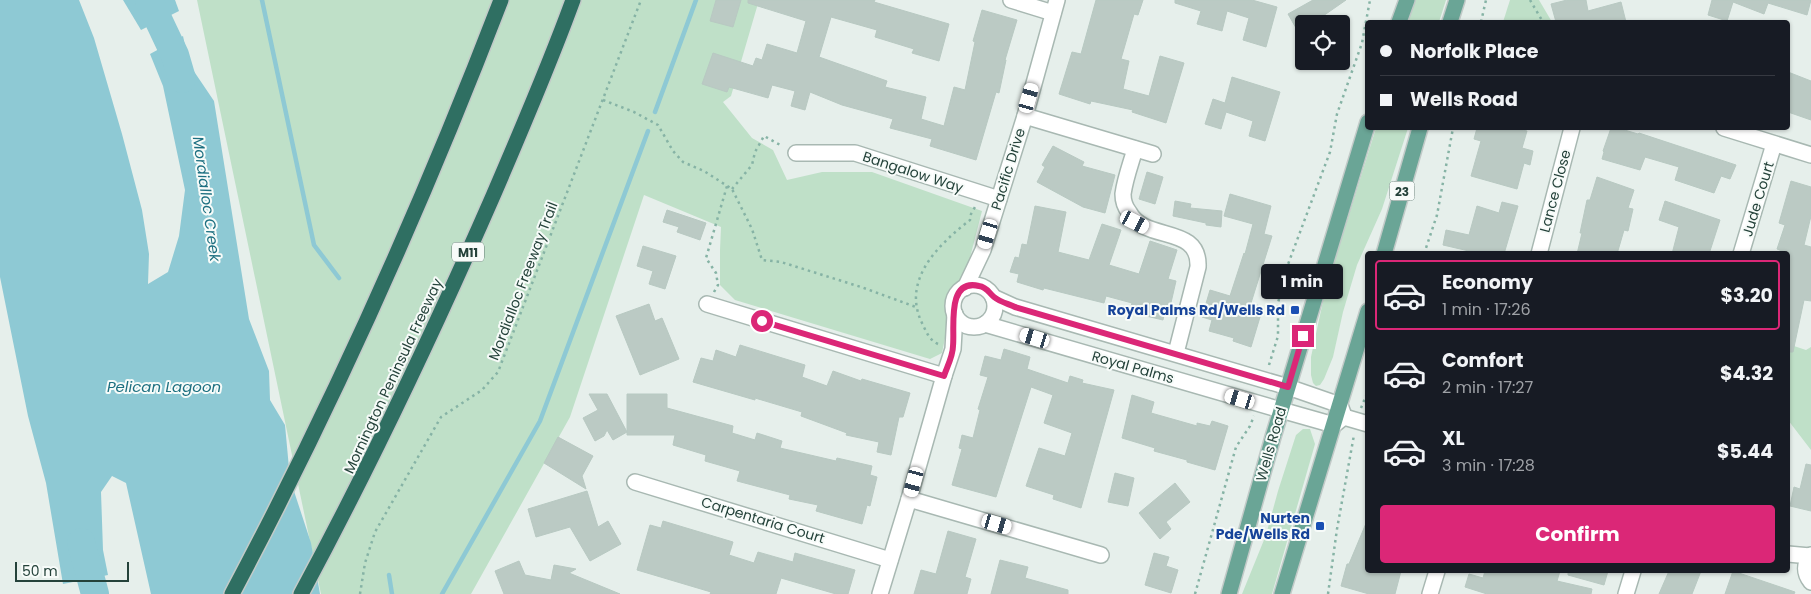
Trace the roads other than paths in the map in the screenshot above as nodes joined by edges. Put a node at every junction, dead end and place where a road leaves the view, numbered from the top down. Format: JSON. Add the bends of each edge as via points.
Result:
{"nodes":[{"id":1,"x":501,"y":0,"type":"edge"},
{"id":2,"x":573,"y":0,"type":"edge"},
{"id":3,"x":1011,"y":0,"type":"edge"},
{"id":4,"x":1407,"y":0,"type":"edge"},
{"id":5,"x":1457,"y":0,"type":"edge"},
{"id":6,"x":1055,"y":7,"type":"edge"},
{"id":7,"x":1401,"y":20,"type":"edge"},
{"id":8,"x":1451,"y":20,"type":"edge"},
{"id":9,"x":1024,"y":116,"type":"junction"},
{"id":10,"x":1366,"y":130,"type":"edge"},
{"id":11,"x":1419,"y":130,"type":"edge"},
{"id":12,"x":1571,"y":130,"type":"edge"},
{"id":13,"x":1730,"y":130,"type":"edge"},
{"id":14,"x":1774,"y":144,"type":"junction"},
{"id":15,"x":1135,"y":149,"type":"junction"},
{"id":16,"x":796,"y":153,"type":"road end"},
{"id":17,"x":1153,"y":154,"type":"dead end"},
{"id":18,"x":1811,"y":155,"type":"edge"},
{"id":19,"x":999,"y":199,"type":"junction"},
{"id":20,"x":983,"y":250,"type":"junction"},
{"id":21,"x":1385,"y":251,"type":"edge"},
{"id":22,"x":1540,"y":251,"type":"edge"},
{"id":23,"x":1742,"y":251,"type":"edge"},
{"id":24,"x":965,"y":288,"type":"junction"},
{"id":25,"x":989,"y":293,"type":"junction"},
{"id":26,"x":707,"y":304,"type":"road end"},
{"id":27,"x":955,"y":314,"type":"junction"},
{"id":28,"x":980,"y":326,"type":"junction"},
{"id":29,"x":1365,"y":328,"type":"edge"},
{"id":30,"x":1098,"y":330,"type":"junction"},
{"id":31,"x":953,"y":349,"type":"junction"},
{"id":32,"x":1176,"y":354,"type":"junction"},
{"id":33,"x":1090,"y":355,"type":"junction"},
{"id":34,"x":944,"y":376,"type":"junction"},
{"id":35,"x":1288,"y":387,"type":"junction"},
{"id":36,"x":1281,"y":410,"type":"junction"},
{"id":37,"x":1349,"y":418,"type":"edge"},
{"id":38,"x":635,"y":482,"type":"dead end"},
{"id":39,"x":909,"y":499,"type":"junction"},
{"id":40,"x":1790,"y":554,"type":"edge"},
{"id":41,"x":1101,"y":555,"type":"dead end"},
{"id":42,"x":1810,"y":555,"type":"edge"},
{"id":43,"x":890,"y":560,"type":"junction"},
{"id":44,"x":1790,"y":562,"type":"edge"},
{"id":45,"x":1436,"y":573,"type":"edge"},
{"id":46,"x":1632,"y":573,"type":"edge"},
{"id":47,"x":1808,"y":577,"type":"edge"},
{"id":48,"x":232,"y":594,"type":"edge"},
{"id":49,"x":301,"y":594,"type":"edge"},
{"id":50,"x":880,"y":594,"type":"edge"},
{"id":51,"x":1229,"y":594,"type":"edge"},
{"id":52,"x":1282,"y":594,"type":"edge"},
{"id":53,"x":1430,"y":594,"type":"edge"},
{"id":54,"x":1626,"y":594,"type":"edge"}],
"edges":[{"from":1,"to":48,"type":"highway","via":[[393,264],[282,501]]},
{"from":2,"to":49,"type":"highway","name":"Mornington Peninsula Freeway","number":"M11","via":[[450,294],[352,499]]},
{"from":3,"to":6,"type":"street"},
{"from":4,"to":7,"type":"main road"},
{"from":5,"to":8,"type":"main road"},
{"from":6,"to":9,"type":"street","name":"Pacific Drive"},
{"from":9,"to":15,"type":"street"},
{"from":9,"to":19,"type":"street","name":"Pacific Drive"},
{"from":10,"to":35,"type":"main road","name":"Wells Road"},
{"from":11,"to":21,"type":"main road","number":"23"},
{"from":12,"to":22,"type":"street","name":"Lance Close"},
{"from":13,"to":14,"type":"street"},
{"from":14,"to":18,"type":"street"},
{"from":14,"to":23,"type":"street","name":"Jude Court"},
{"from":15,"to":17,"type":"street"},
{"from":15,"to":32,"type":"street","via":[[1123,195],[1132,218],[1146,227],[1188,241],[1198,258]]},
{"from":16,"to":19,"type":"street","name":"Bangalow Way","via":[[855,153]]},
{"from":19,"to":20,"type":"street","name":"Pacific Drive"},
{"from":20,"to":24,"type":"street","name":"Pacific Drive"},
{"from":20,"to":25,"type":"street","name":"Pacific Drive"},
{"from":24,"to":25,"type":"street","via":[[971,285]]},
{"from":24,"to":27,"type":"street","via":[[954,302]]},
{"from":25,"to":28,"type":"street","via":[[995,309],[990,320]]},
{"from":25,"to":30,"type":"street","name":"Royal Palms","via":[[1015,307]]},
{"from":26,"to":34,"type":"street"},
{"from":27,"to":28,"type":"street","via":[[963,324]]},
{"from":27,"to":31,"type":"street"},
{"from":28,"to":31,"type":"street"},
{"from":28,"to":33,"type":"street","name":"Royal Palms"},
{"from":29,"to":37,"type":"main road"},
{"from":30,"to":32,"type":"street","name":"Royal Palms"},
{"from":30,"to":33,"type":"street"},
{"from":31,"to":34,"type":"street"},
{"from":32,"to":35,"type":"street","name":"Royal Palms"},
{"from":33,"to":36,"type":"street","name":"Royal Palms"},
{"from":34,"to":39,"type":"street"},
{"from":35,"to":36,"type":"main road","name":"Wells Road"},
{"from":35,"to":37,"type":"street","name":"Royal Palms"},
{"from":36,"to":37,"type":"street","name":"Royal Palms"},
{"from":36,"to":51,"type":"main road","name":"Wells Road"},
{"from":37,"to":52,"type":"main road"},
{"from":38,"to":43,"type":"street","name":"Carpentaria Court"},
{"from":39,"to":41,"type":"street"},
{"from":39,"to":43,"type":"street"},
{"from":40,"to":42,"type":"street"},
{"from":42,"to":47,"type":"street","via":[[1805,566]]},
{"from":43,"to":50,"type":"street"},
{"from":44,"to":47,"type":"street"},
{"from":45,"to":53,"type":"street"},
{"from":46,"to":54,"type":"street"}]}
